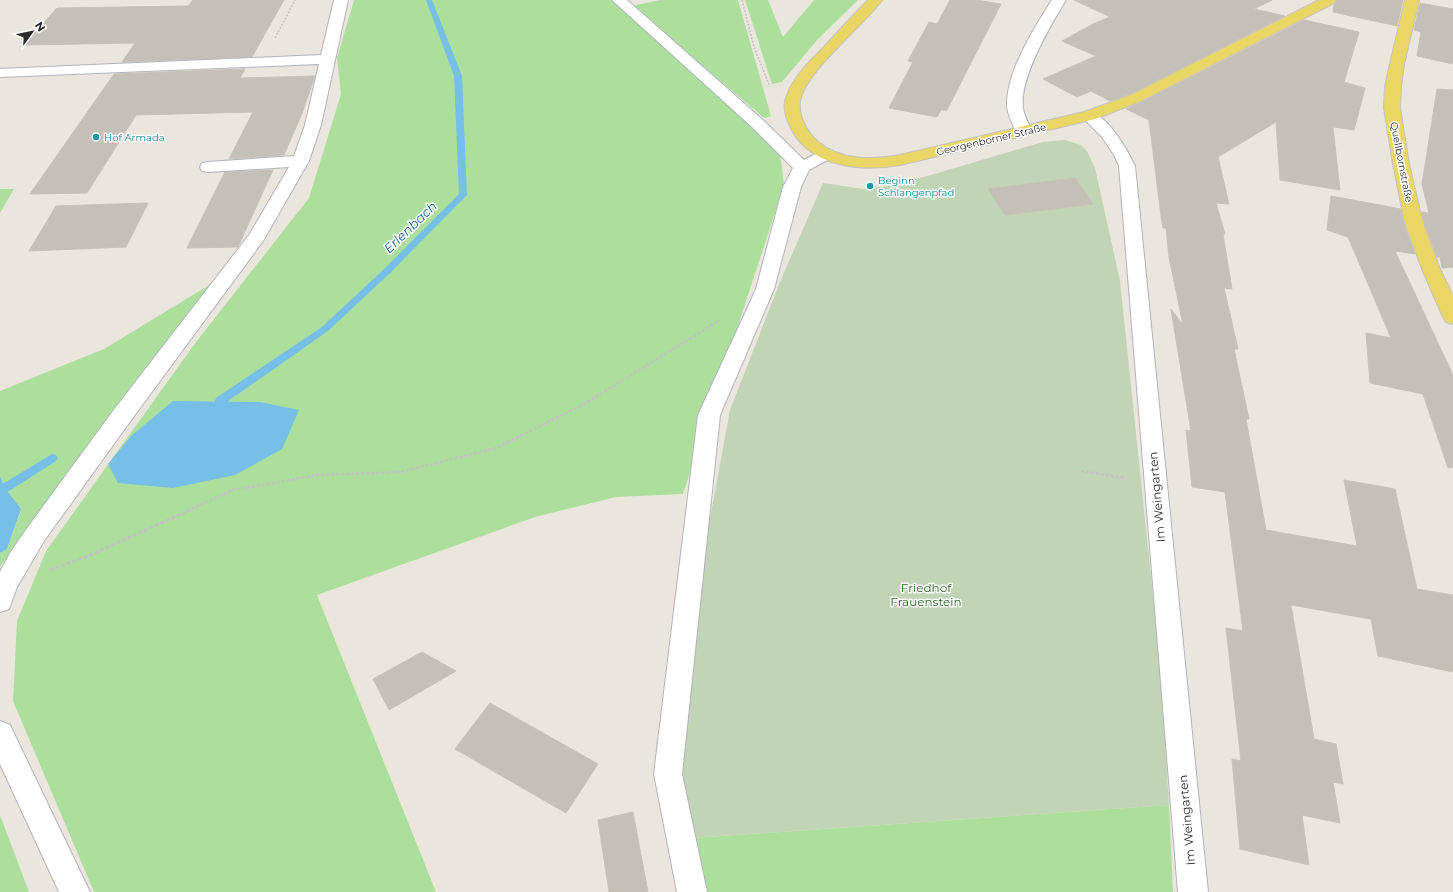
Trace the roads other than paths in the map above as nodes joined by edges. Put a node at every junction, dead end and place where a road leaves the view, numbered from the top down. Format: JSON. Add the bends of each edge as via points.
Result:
{"nodes":[{"id":1,"x":341,"y":0,"type":"edge"},
{"id":2,"x":619,"y":0,"type":"edge"},
{"id":3,"x":875,"y":0,"type":"edge"},
{"id":4,"x":1059,"y":0,"type":"edge"},
{"id":5,"x":1329,"y":0,"type":"edge"},
{"id":6,"x":1412,"y":0,"type":"edge"},
{"id":7,"x":328,"y":59,"type":"junction"},
{"id":8,"x":0,"y":73,"type":"edge"},
{"id":9,"x":1089,"y":116,"type":"junction"},
{"id":10,"x":1024,"y":131,"type":"junction"},
{"id":11,"x":827,"y":154,"type":"junction"},
{"id":12,"x":301,"y":161,"type":"junction"},
{"id":13,"x":208,"y":167,"type":"dead end"},
{"id":14,"x":802,"y":167,"type":"junction"},
{"id":15,"x":1453,"y":317,"type":"edge"},
{"id":16,"x":2,"y":594,"type":"edge"},
{"id":17,"x":0,"y":734,"type":"edge"},
{"id":18,"x":75,"y":892,"type":"edge"},
{"id":19,"x":692,"y":892,"type":"edge"},
{"id":20,"x":1193,"y":892,"type":"edge"}],
"edges":[{"from":1,"to":7,"type":"street"},
{"from":2,"to":14,"type":"street","via":[[758,124]]},
{"from":3,"to":11,"type":"main road","name":"Georgenborner Straße","via":[[808,72],[792,102],[793,114],[800,131]]},
{"from":4,"to":10,"type":"street","via":[[1048,17],[1019,78],[1015,111]]},
{"from":5,"to":9,"type":"main road","name":"Georgenborner Straße","via":[[1136,98]]},
{"from":6,"to":15,"type":"main road","name":"Quellbornstraße","via":[[1397,64],[1392,108],[1414,223]]},
{"from":7,"to":8,"type":"street"},
{"from":7,"to":12,"type":"street","via":[[313,125]]},
{"from":9,"to":10,"type":"main road","name":"Georgenborner Straße"},
{"from":9,"to":20,"type":"street","name":"Im Weingarten","via":[[1116,144],[1126,166],[1133,219]]},
{"from":10,"to":11,"type":"main road","name":"Georgenborner Straße","via":[[888,163],[849,162]]},
{"from":11,"to":14,"type":"street"},
{"from":12,"to":13,"type":"street"},
{"from":12,"to":16,"type":"street","via":[[257,237],[36,534]]},
{"from":14,"to":19,"type":"street","via":[[792,187],[766,290],[709,415],[668,774]]},
{"from":17,"to":18,"type":"street"}]}
